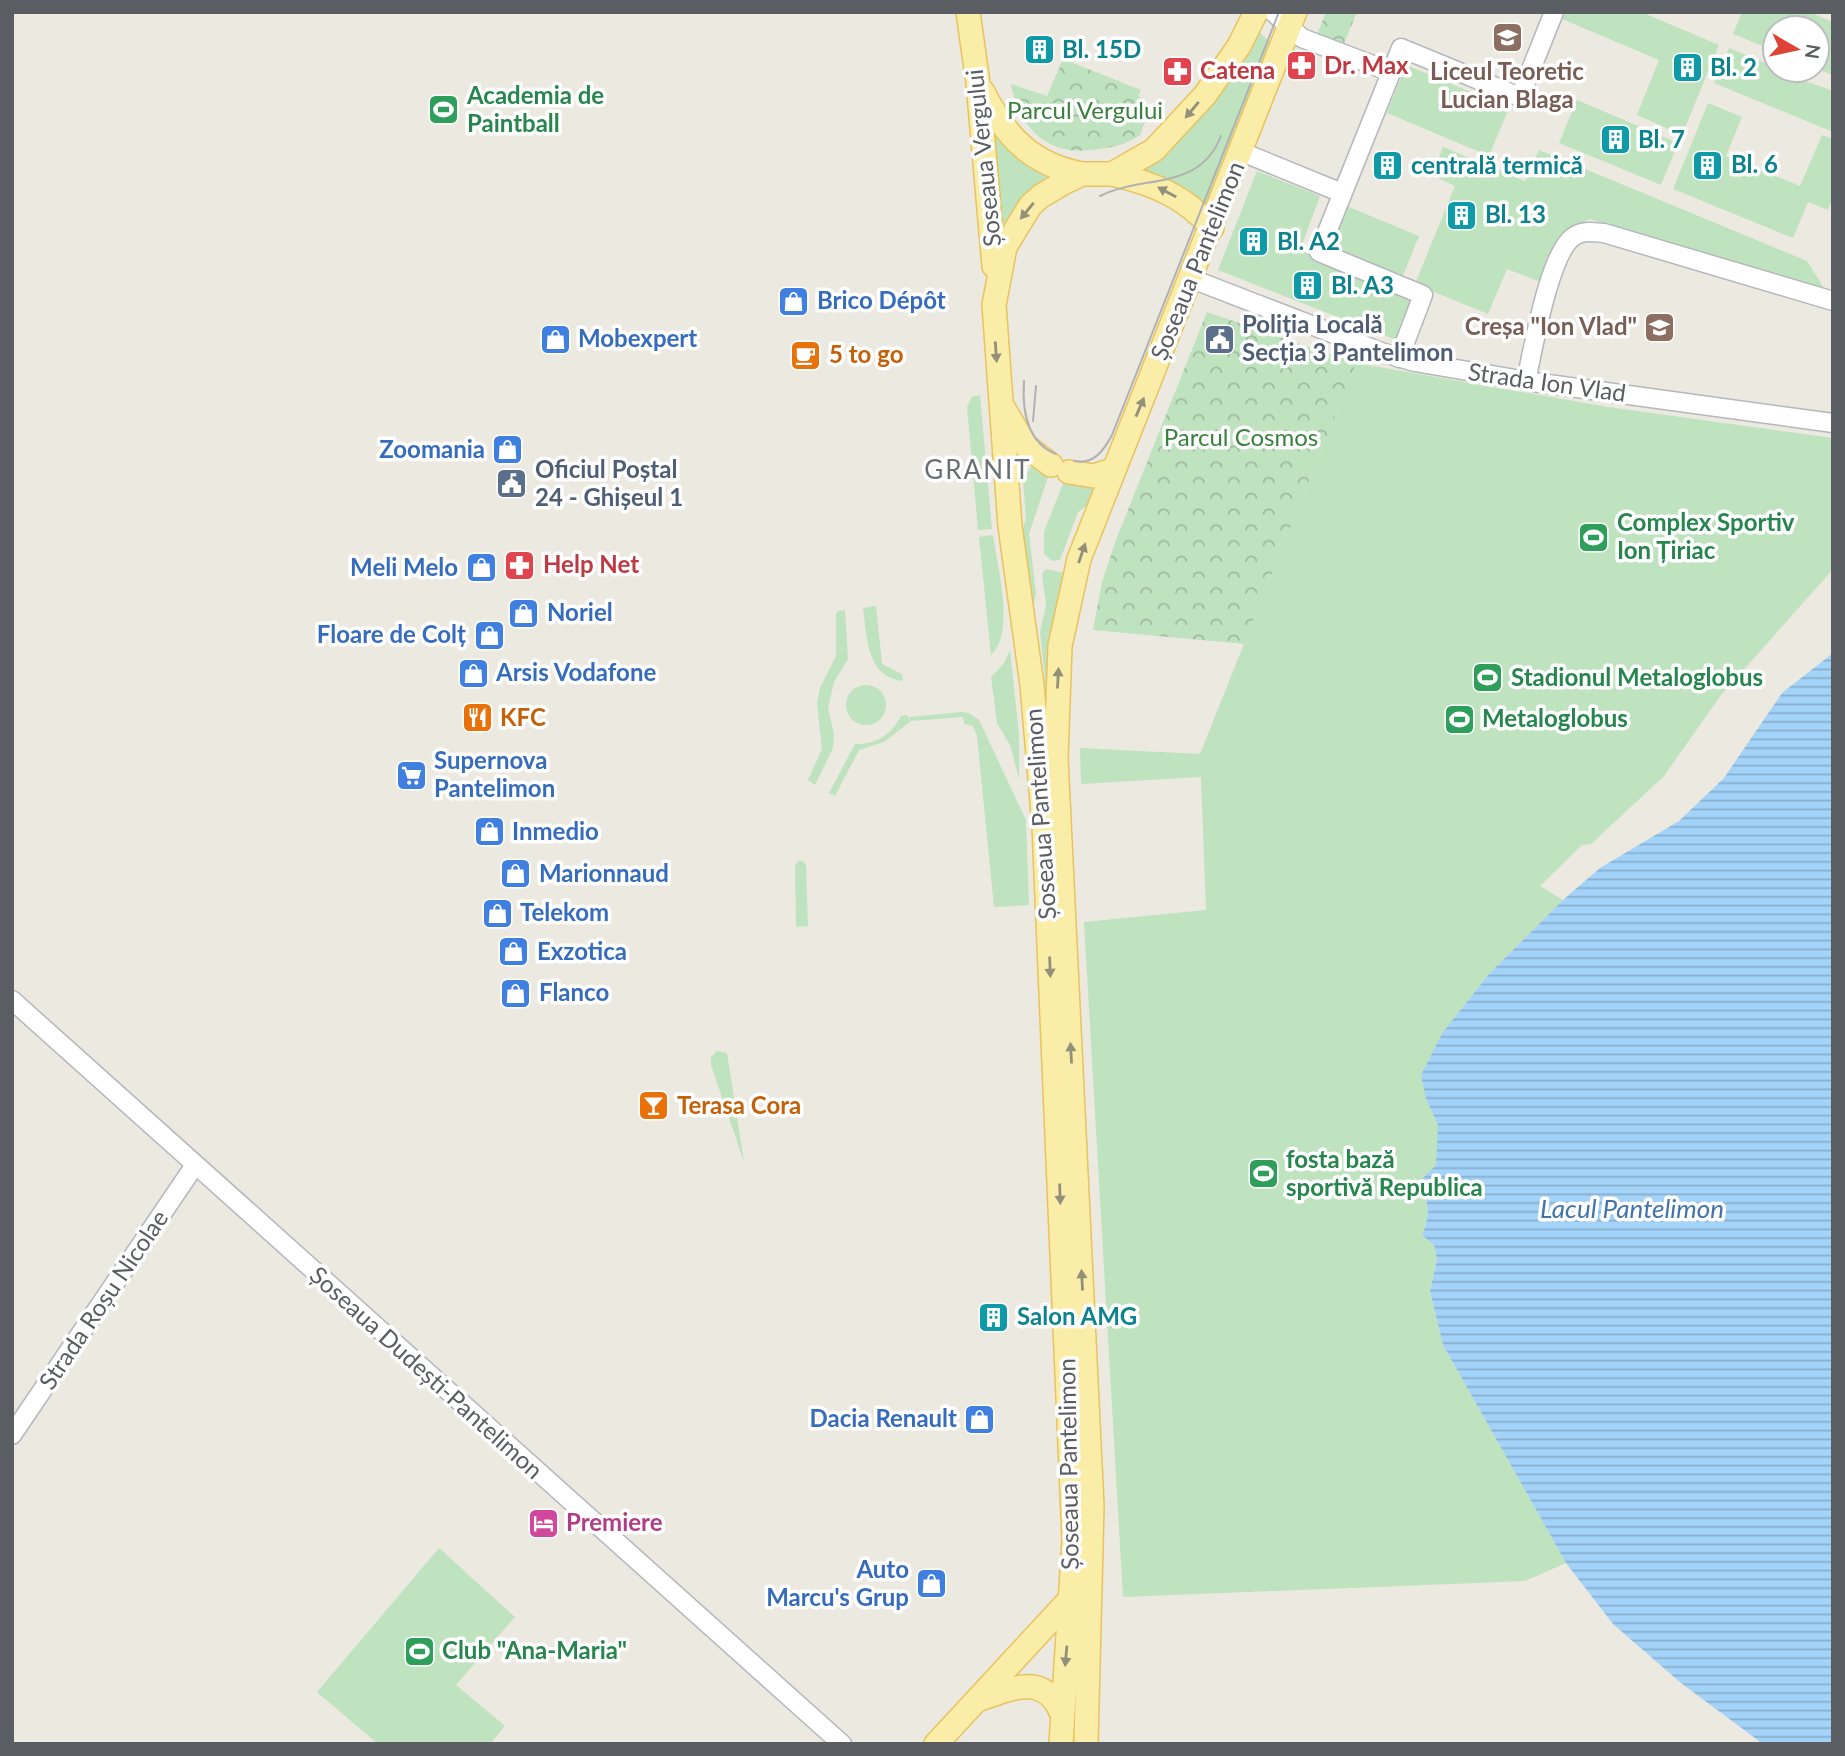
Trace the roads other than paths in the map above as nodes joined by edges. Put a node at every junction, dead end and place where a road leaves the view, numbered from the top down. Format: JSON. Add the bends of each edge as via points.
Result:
{"nodes":[{"id":1,"x":968,"y":12,"type":"edge"},
{"id":2,"x":1256,"y":12,"type":"edge"},
{"id":3,"x":1273,"y":12,"type":"edge"},
{"id":4,"x":1554,"y":12,"type":"edge"},
{"id":5,"x":1292,"y":21,"type":"edge"},
{"id":6,"x":1391,"y":72,"type":"junction"},
{"id":7,"x":978,"y":83,"type":"junction"},
{"id":8,"x":1242,"y":152,"type":"junction"},
{"id":9,"x":1082,"y":174,"type":"junction"},
{"id":10,"x":1112,"y":174,"type":"junction"},
{"id":11,"x":1342,"y":194,"type":"junction"},
{"id":12,"x":1212,"y":228,"type":"junction"},
{"id":13,"x":1192,"y":279,"type":"junction"},
{"id":14,"x":1833,"y":301,"type":"edge"},
{"id":15,"x":994,"y":305,"type":"junction"},
{"id":16,"x":1399,"y":358,"type":"junction"},
{"id":17,"x":1526,"y":381,"type":"junction"},
{"id":18,"x":1000,"y":400,"type":"junction"},
{"id":19,"x":1833,"y":423,"type":"edge"},
{"id":20,"x":1113,"y":470,"type":"junction"},
{"id":21,"x":12,"y":1000,"type":"edge"},
{"id":22,"x":195,"y":1165,"type":"junction"},
{"id":23,"x":12,"y":1435,"type":"edge"},
{"id":24,"x":1092,"y":1568,"type":"junction"},
{"id":25,"x":1070,"y":1600,"type":"junction"},
{"id":26,"x":1091,"y":1621,"type":"junction"},
{"id":27,"x":977,"y":1700,"type":"junction"},
{"id":28,"x":1061,"y":1712,"type":"junction"},
{"id":29,"x":842,"y":1744,"type":"edge"},
{"id":30,"x":936,"y":1744,"type":"edge"},
{"id":31,"x":1061,"y":1744,"type":"edge"},
{"id":32,"x":1086,"y":1744,"type":"edge"}],
"edges":[{"from":1,"to":7,"type":"main road","name":"Șoseaua Vergului"},
{"from":2,"to":10,"type":"main road","name":"Șoseaua Pantelimon","one_way":true,"via":[[1230,60],[1191,113],[1142,160]]},
{"from":3,"to":5,"type":"street"},
{"from":4,"to":6,"type":"street","via":[[1520,97],[1401,48]]},
{"from":5,"to":6,"type":"street","via":[[1302,38]]},
{"from":5,"to":8,"type":"main road","name":"Șoseaua Pantelimon"},
{"from":6,"to":11,"type":"street"},
{"from":7,"to":9,"type":"main road","via":[[1002,125],[1026,152],[1054,167]]},
{"from":7,"to":15,"type":"main road","name":"Șoseaua Vergului","via":[[993,239]]},
{"from":8,"to":11,"type":"street"},
{"from":8,"to":12,"type":"main road","name":"Șoseaua Pantelimon"},
{"from":9,"to":10,"type":"main road","name":"Șoseaua Pantelimon"},
{"from":9,"to":15,"type":"main road","name":"Șoseaua Pantelimon","one_way":true,"via":[[1041,196],[1012,232],[999,269]]},
{"from":12,"to":10,"type":"main road","one_way":true,"via":[[1164,190]]},
{"from":11,"to":16,"type":"street","via":[[1319,252],[1423,295]]},
{"from":12,"to":13,"type":"main road","name":"Șoseaua Pantelimon"},
{"from":13,"to":16,"type":"street","name":"Strada Ion Vlad"},
{"from":20,"to":13,"type":"main road","name":"Șoseaua Pantelimon","one_way":true},
{"from":14,"to":17,"type":"street","via":[[1604,233],[1580,233],[1567,242],[1556,263]]},
{"from":15,"to":18,"type":"main road","name":"Șoseaua Pantelimon","one_way":true},
{"from":16,"to":17,"type":"street","name":"Strada Ion Vlad"},
{"from":17,"to":19,"type":"street","name":"Strada Ion Vlad"},
{"from":18,"to":20,"type":"main road","via":[[1026,446],[1060,468],[1094,476]]},
{"from":18,"to":25,"type":"main road","name":"Șoseaua Pantelimon","one_way":true,"via":[[1044,825],[1074,1540]]},
{"from":24,"to":20,"type":"main road","name":"Șoseaua Pantelimon","one_way":true,"via":[[1057,676],[1079,559]]},
{"from":21,"to":22,"type":"street","name":"Șoseaua Dudești-Pantelimon"},
{"from":22,"to":23,"type":"street","name":"Strada Roșu Nicolae"},
{"from":22,"to":29,"type":"street","name":"Șoseaua Dudești-Pantelimon"},
{"from":24,"to":25,"type":"main road"},
{"from":24,"to":26,"type":"main road","name":"Șoseaua Pantelimon"},
{"from":25,"to":26,"type":"main road"},
{"from":25,"to":27,"type":"main road"},
{"from":25,"to":28,"type":"main road","name":"Șoseaua Pantelimon","one_way":true},
{"from":26,"to":32,"type":"main road","name":"Șoseaua Pantelimon"},
{"from":27,"to":28,"type":"main road","via":[[1007,1690],[1038,1688],[1051,1694]]},
{"from":27,"to":30,"type":"main road"},
{"from":28,"to":31,"type":"main road","name":"Șoseaua Pantelimon"}]}
